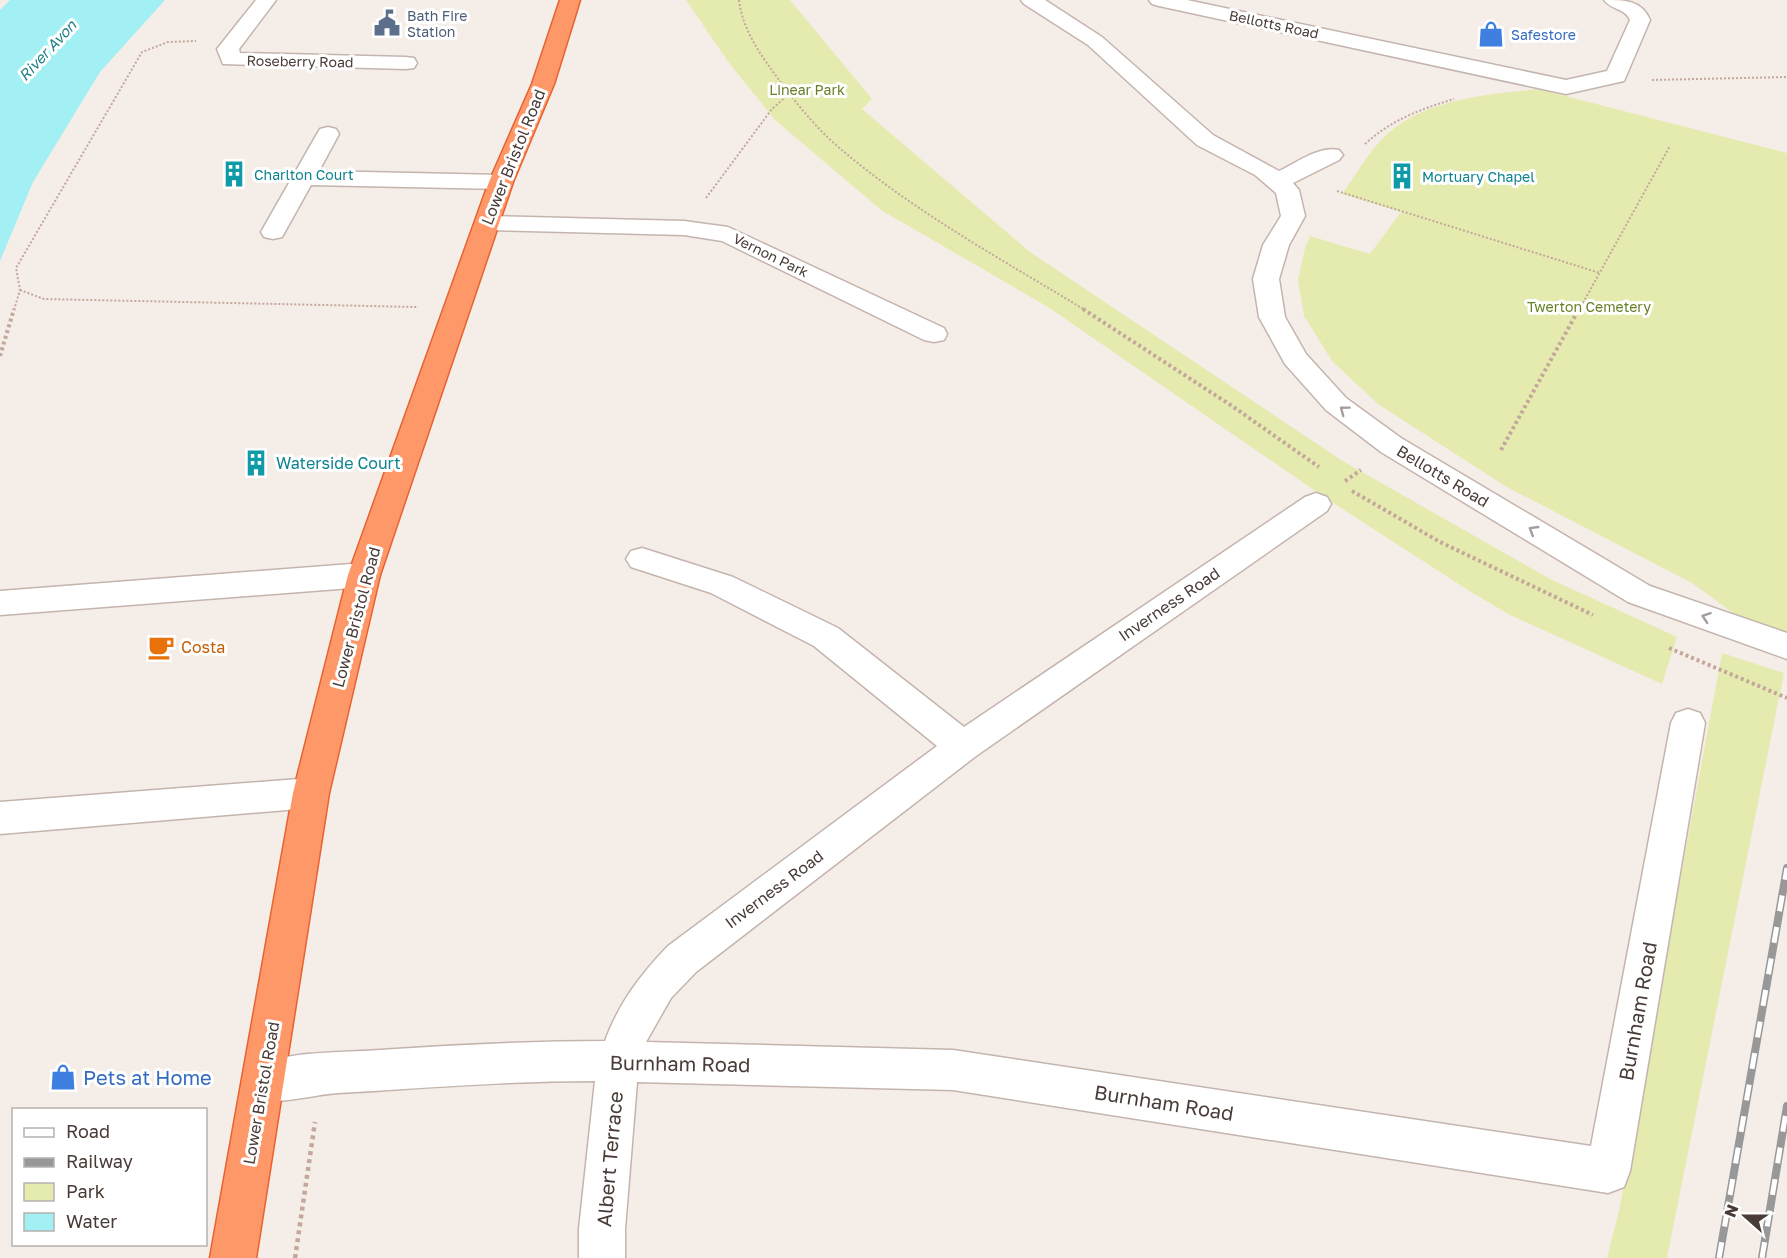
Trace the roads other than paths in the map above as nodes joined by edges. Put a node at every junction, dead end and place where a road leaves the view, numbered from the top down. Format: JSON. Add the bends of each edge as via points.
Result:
{"nodes":[{"id":1,"x":266,"y":0,"type":"edge"},
{"id":2,"x":570,"y":0,"type":"edge"},
{"id":3,"x":1031,"y":0,"type":"edge"},
{"id":4,"x":1159,"y":0,"type":"edge"},
{"id":5,"x":1614,"y":0,"type":"edge"},
{"id":6,"x":1230,"y":7,"type":"edge"},
{"id":7,"x":406,"y":63,"type":"dead end"},
{"id":8,"x":328,"y":134,"type":"dead end"},
{"id":9,"x":1330,"y":155,"type":"road end"},
{"id":10,"x":1286,"y":177,"type":"junction"},
{"id":11,"x":304,"y":178,"type":"junction"},
{"id":12,"x":501,"y":182,"type":"junction"},
{"id":13,"x":487,"y":223,"type":"junction"},
{"id":14,"x":273,"y":232,"type":"dead end"},
{"id":15,"x":934,"y":334,"type":"dead end"},
{"id":16,"x":1327,"y":486,"type":"road end"},
{"id":17,"x":642,"y":559,"type":"dead end"},
{"id":18,"x":364,"y":575,"type":"junction"},
{"id":19,"x":0,"y":603,"type":"edge"},
{"id":20,"x":1774,"y":641,"type":"edge"},
{"id":21,"x":1688,"y":723,"type":"dead end"},
{"id":22,"x":963,"y":746,"type":"junction"},
{"id":23,"x":311,"y":793,"type":"junction"},
{"id":24,"x":0,"y":818,"type":"edge"},
{"id":25,"x":618,"y":1061,"type":"junction"},
{"id":26,"x":263,"y":1082,"type":"junction"},
{"id":27,"x":233,"y":1258,"type":"edge"},
{"id":28,"x":602,"y":1258,"type":"edge"}],
"edges":[{"from":1,"to":7,"type":"street","name":"Roseberry Road","via":[[228,49],[231,59]]},
{"from":2,"to":12,"type":"highway","name":"Lower Bristol Road","via":[[543,84]]},
{"from":3,"to":10,"type":"street","name":"Bellotts Road","via":[[1095,41],[1205,140],[1263,170]]},
{"from":4,"to":6,"type":"street","name":"Bellotts Road"},
{"from":5,"to":6,"type":"street","name":"Bellotts Road","via":[[1632,7],[1640,20],[1621,68],[1616,76],[1566,87]]},
{"from":8,"to":11,"type":"street"},
{"from":9,"to":10,"type":"street"},
{"from":20,"to":10,"type":"street","name":"Bellotts Road","one_way":true,"via":[[1639,594],[1391,445],[1336,404],[1295,358],[1272,317],[1266,279],[1276,245],[1293,216]]},
{"from":11,"to":12,"type":"street"},
{"from":11,"to":14,"type":"street"},
{"from":12,"to":13,"type":"highway","name":"Lower Bristol Road"},
{"from":13,"to":15,"type":"street","name":"Vernon Park","via":[[684,228],[728,234]]},
{"from":13,"to":18,"type":"highway","name":"Lower Bristol Road"},
{"from":16,"to":22,"type":"street","name":"Inverness Road"},
{"from":17,"to":22,"type":"street","via":[[722,585],[826,637]]},
{"from":18,"to":19,"type":"street"},
{"from":18,"to":23,"type":"highway","name":"Lower Bristol Road"},
{"from":21,"to":25,"type":"street","name":"Burnham Road","via":[[1608,1171],[953,1070]]},
{"from":22,"to":25,"type":"street","name":"Inverness Road","via":[[682,959],[657,985],[632,1023]]},
{"from":23,"to":24,"type":"street"},
{"from":23,"to":26,"type":"highway","name":"Lower Bristol Road"},
{"from":25,"to":26,"type":"street","name":"Burnham Road","via":[[528,1061],[322,1074]]},
{"from":25,"to":28,"type":"street","name":"Albert Terrace"},
{"from":26,"to":27,"type":"highway","name":"Lower Bristol Road"}]}
